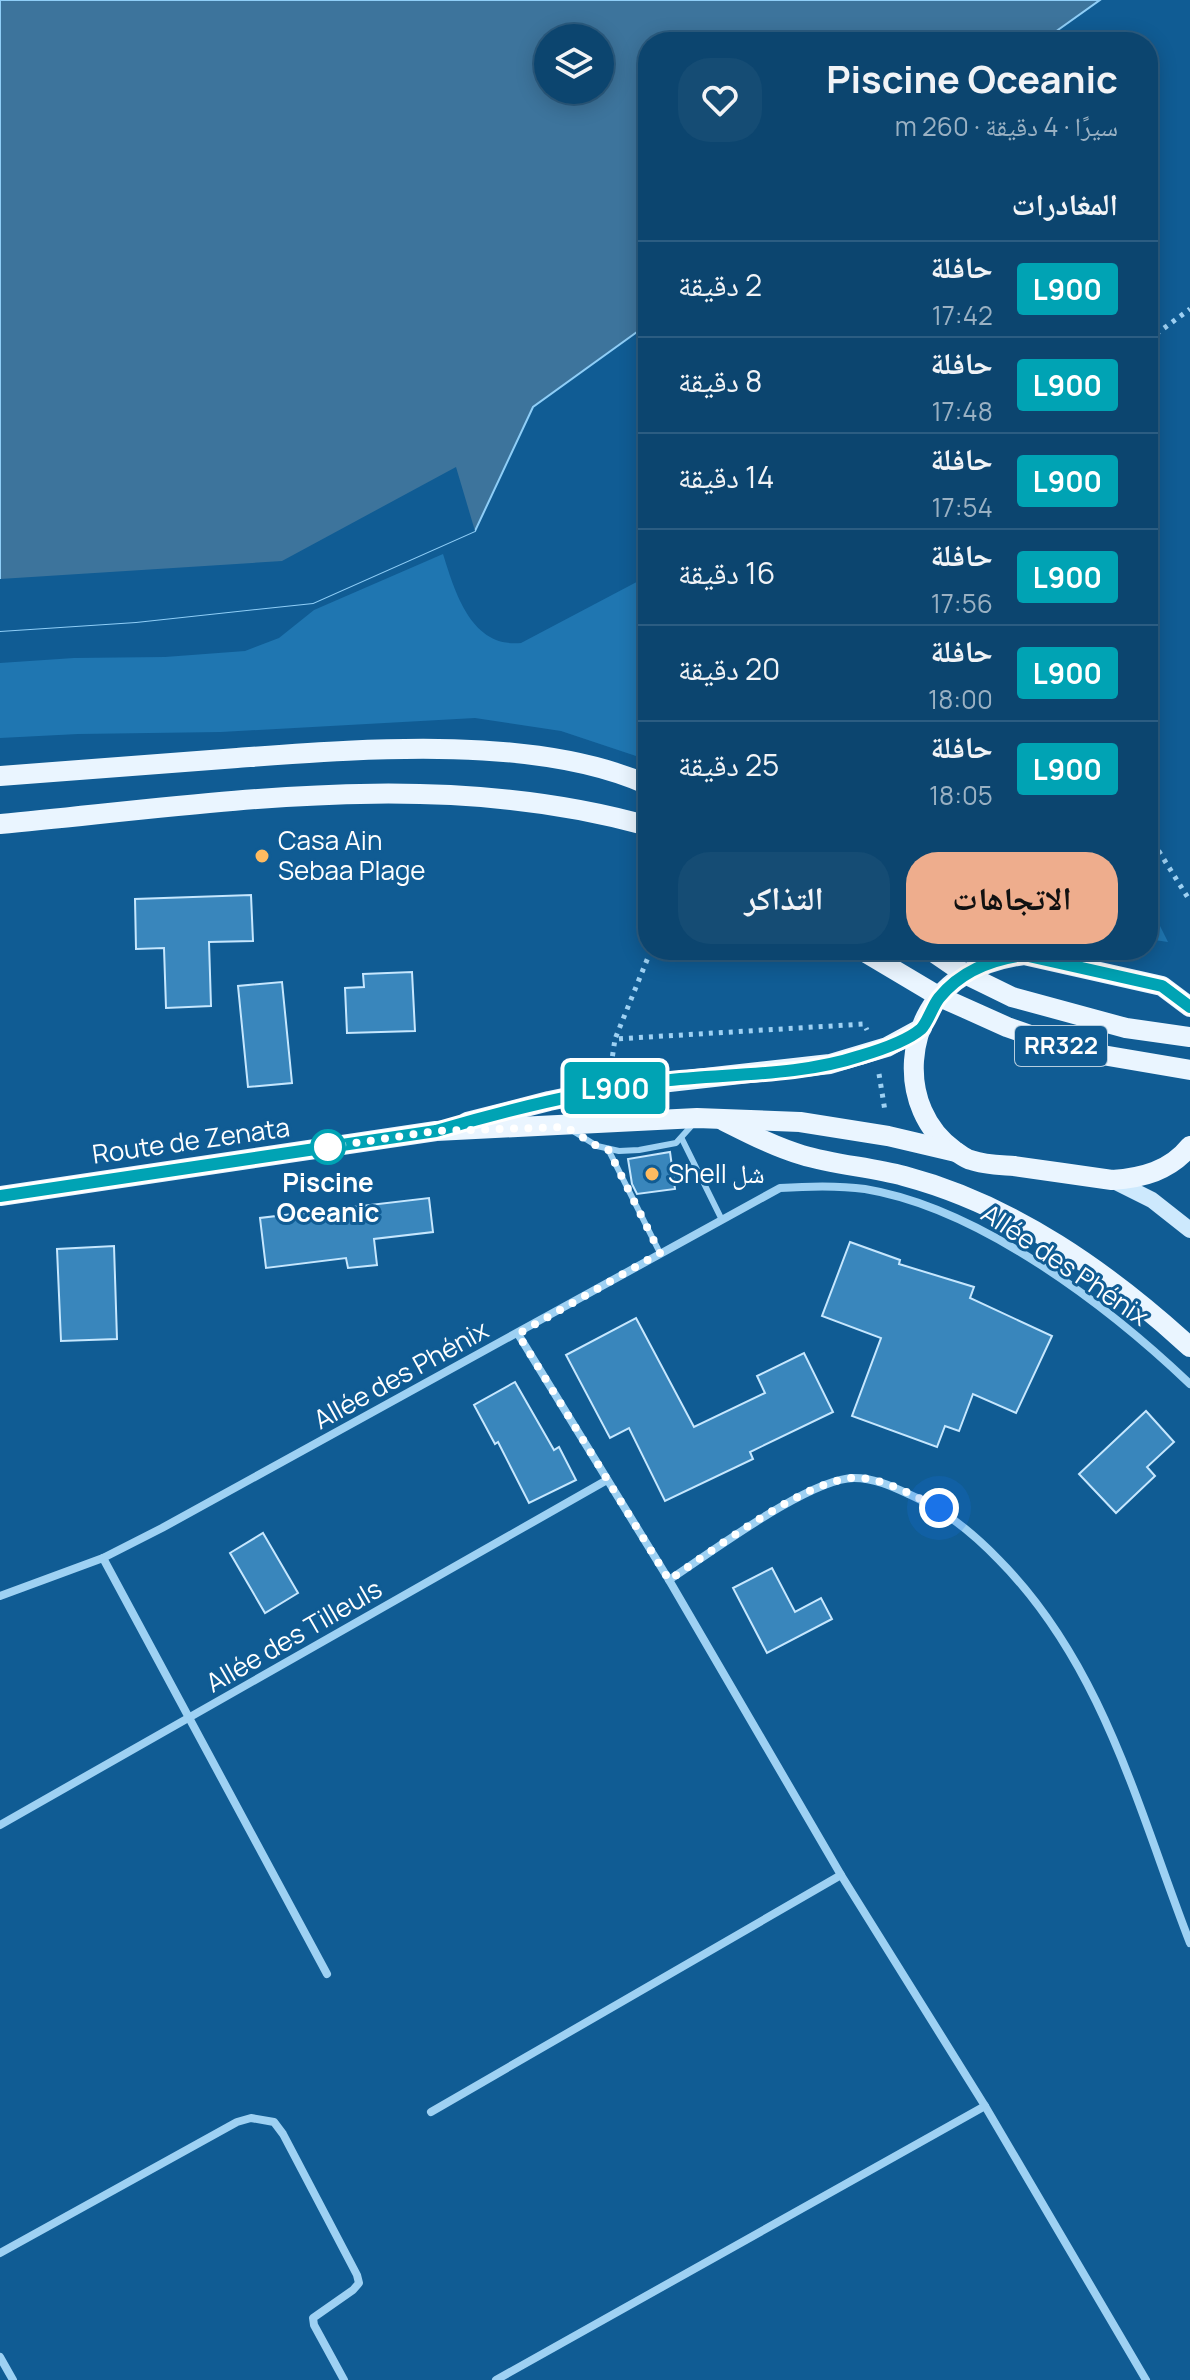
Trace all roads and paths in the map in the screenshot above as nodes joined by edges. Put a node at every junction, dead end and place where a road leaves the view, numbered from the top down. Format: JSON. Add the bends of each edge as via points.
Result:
{"nodes":[{"id":1,"x":1190,"y":309,"type":"edge"},
{"id":2,"x":1158,"y":333,"type":"edge"},
{"id":3,"x":0,"y":776,"type":"edge"},
{"id":4,"x":638,"y":782,"type":"edge"},
{"id":5,"x":638,"y":823,"type":"edge"},
{"id":6,"x":0,"y":824,"type":"edge"},
{"id":7,"x":1158,"y":850,"type":"edge"},
{"id":8,"x":1190,"y":901,"type":"edge"},
{"id":9,"x":647,"y":960,"type":"edge"},
{"id":10,"x":878,"y":960,"type":"edge"},
{"id":11,"x":945,"y":960,"type":"edge"},
{"id":12,"x":996,"y":960,"type":"edge"},
{"id":13,"x":1046,"y":960,"type":"edge"},
{"id":14,"x":965,"y":974,"type":"junction"},
{"id":15,"x":940,"y":997,"type":"junction"},
{"id":16,"x":1190,"y":1007,"type":"edge"},
{"id":17,"x":922,"y":1028,"type":"junction"},
{"id":18,"x":1190,"y":1037,"type":"edge"},
{"id":19,"x":875,"y":1051,"type":"junction"},
{"id":20,"x":1190,"y":1070,"type":"edge"},
{"id":21,"x":697,"y":1118,"type":"junction"},
{"id":22,"x":721,"y":1119,"type":"junction"},
{"id":23,"x":566,"y":1127,"type":"junction"},
{"id":24,"x":436,"y":1131,"type":"junction"},
{"id":25,"x":682,"y":1139,"type":"junction"},
{"id":26,"x":608,"y":1149,"type":"junction"},
{"id":27,"x":1188,"y":1151,"type":"edge"},
{"id":28,"x":956,"y":1152,"type":"junction"},
{"id":29,"x":1112,"y":1180,"type":"junction"},
{"id":30,"x":0,"y":1196,"type":"edge"},
{"id":31,"x":722,"y":1220,"type":"junction"},
{"id":32,"x":1190,"y":1230,"type":"edge"},
{"id":33,"x":660,"y":1253,"type":"junction"},
{"id":34,"x":518,"y":1334,"type":"junction"},
{"id":35,"x":1190,"y":1347,"type":"edge"},
{"id":36,"x":1190,"y":1384,"type":"edge"},
{"id":37,"x":607,"y":1480,"type":"junction"},
{"id":38,"x":103,"y":1558,"type":"junction"},
{"id":39,"x":669,"y":1580,"type":"junction"},
{"id":40,"x":0,"y":1596,"type":"edge"},
{"id":41,"x":190,"y":1719,"type":"junction"},
{"id":42,"x":0,"y":1825,"type":"edge"},
{"id":43,"x":841,"y":1875,"type":"junction"},
{"id":44,"x":1188,"y":1930,"type":"edge"},
{"id":45,"x":1190,"y":1943,"type":"edge"},
{"id":46,"x":327,"y":1974,"type":"dead end"},
{"id":47,"x":985,"y":2106,"type":"junction"},
{"id":48,"x":431,"y":2112,"type":"dead end"},
{"id":49,"x":0,"y":2253,"type":"edge"},
{"id":50,"x":0,"y":2357,"type":"edge"},
{"id":51,"x":13,"y":2380,"type":"edge"},
{"id":52,"x":344,"y":2380,"type":"edge"},
{"id":53,"x":496,"y":2380,"type":"edge"},
{"id":54,"x":1146,"y":2380,"type":"edge"}],
"edges":[{"from":1,"to":2,"type":"path"},
{"from":3,"to":4,"type":"main road","via":[[296,753],[456,750],[552,758]]},
{"from":5,"to":6,"type":"main road","via":[[539,804],[387,794]]},
{"from":7,"to":8,"type":"path"},
{"from":9,"to":19,"type":"path","via":[[615,1039],[864,1024]]},
{"from":10,"to":15,"type":"main road"},
{"from":11,"to":14,"type":"main road"},
{"from":12,"to":14,"type":"main road"},
{"from":13,"to":16,"type":"main road","via":[[1162,986]]},
{"from":14,"to":15,"type":"main road"},
{"from":14,"to":18,"type":"main road","number":"RR322","via":[[1012,997],[1126,1028]]},
{"from":15,"to":17,"type":"main road"},
{"from":15,"to":20,"type":"main road","number":"RR322","via":[[1073,1050]]},
{"from":17,"to":19,"type":"main road","name":"Route de Zenata"},
{"from":17,"to":28,"type":"main road","via":[[912,1062],[917,1097],[932,1128]]},
{"from":19,"to":24,"type":"main road","name":"Route de Zenata","via":[[802,1069],[607,1089]]},
{"from":21,"to":22,"type":"main road","name":"Route de Zenata"},
{"from":21,"to":23,"type":"main road","name":"Route de Zenata"},
{"from":21,"to":25,"type":"lane"},
{"from":22,"to":28,"type":"main road","name":"Route de Zenata","via":[[800,1122]]},
{"from":22,"to":35,"type":"main road","via":[[774,1146],[904,1176],[997,1211],[1039,1232],[1135,1298]]},
{"from":23,"to":24,"type":"main road","name":"Route de Zenata"},
{"from":23,"to":26,"type":"lane"},
{"from":24,"to":30,"type":"main road","name":"Route de Zenata"},
{"from":25,"to":26,"type":"lane","via":[[639,1150]]},
{"from":25,"to":31,"type":"lane"},
{"from":26,"to":33,"type":"lane"},
{"from":27,"to":29,"type":"main road","name":"Route de Zenata","via":[[1150,1175]]},
{"from":28,"to":29,"type":"main road","name":"Route de Zenata","via":[[972,1160]]},
{"from":29,"to":32,"type":"main road","via":[[1152,1200]]},
{"from":31,"to":33,"type":"street","name":"Allée des Phénix"},
{"from":31,"to":36,"type":"street","name":"Allée des Phénix","via":[[780,1188],[867,1190],[914,1203],[963,1221],[1014,1249],[1123,1323]]},
{"from":33,"to":34,"type":"street","name":"Allée des Phénix"},
{"from":34,"to":37,"type":"street"},
{"from":34,"to":38,"type":"street","name":"Allée des Phénix"},
{"from":37,"to":39,"type":"street"},
{"from":37,"to":41,"type":"street","name":"Allée des Tilleuls"},
{"from":38,"to":40,"type":"street","name":"Allée des Phénix"},
{"from":38,"to":41,"type":"street"},
{"from":39,"to":43,"type":"street"},
{"from":39,"to":44,"type":"street","via":[[788,1502],[852,1478],[884,1483],[939,1508],[1026,1587],[1076,1658],[1118,1744]]},
{"from":41,"to":42,"type":"street","name":"Allée des Tilleuls"},
{"from":41,"to":46,"type":"street"},
{"from":43,"to":47,"type":"street"},
{"from":43,"to":48,"type":"street"},
{"from":44,"to":45,"type":"street"},
{"from":47,"to":53,"type":"street"},
{"from":47,"to":54,"type":"street"},
{"from":49,"to":52,"type":"street","via":[[237,2122],[274,2122],[357,2275],[353,2290],[313,2318]]},
{"from":50,"to":51,"type":"street"}]}
